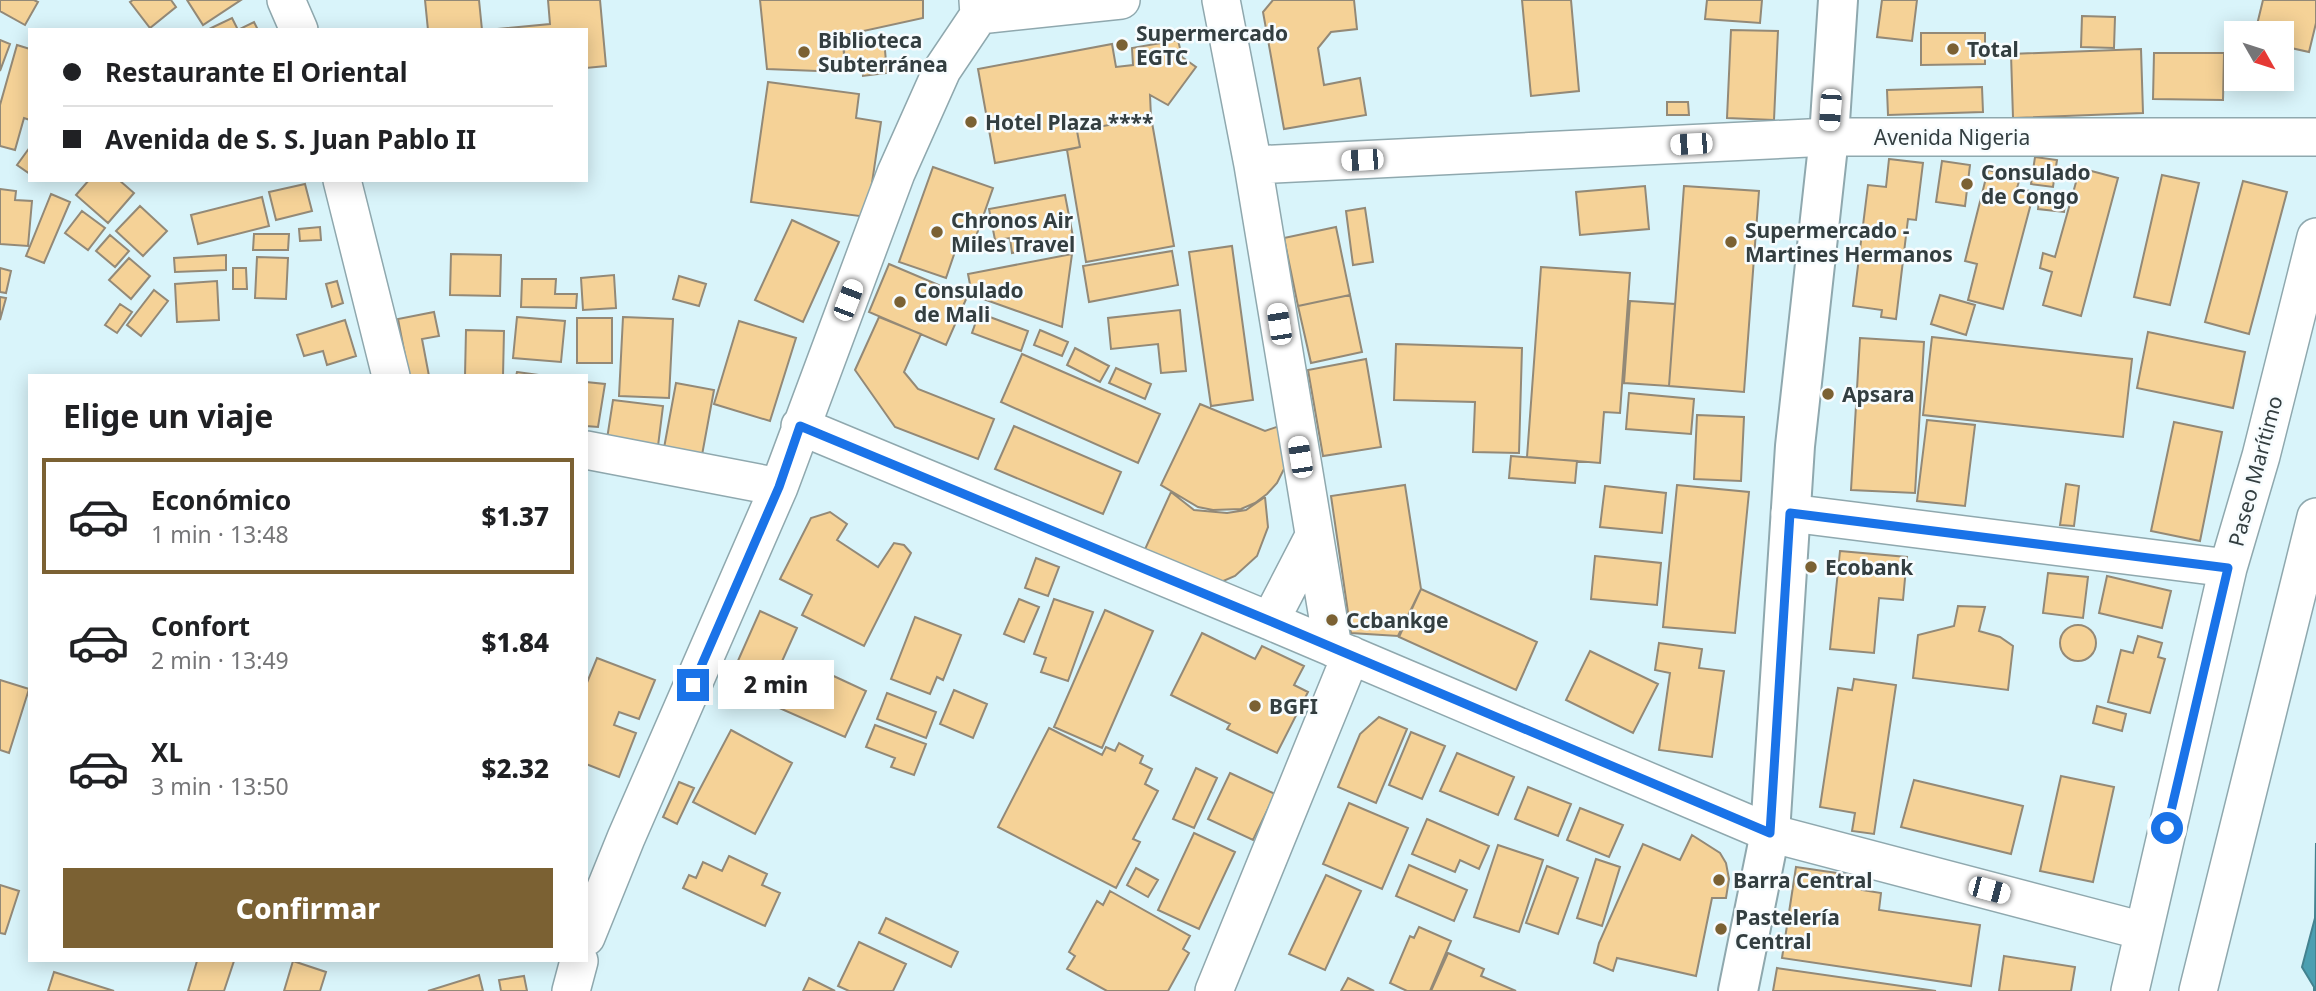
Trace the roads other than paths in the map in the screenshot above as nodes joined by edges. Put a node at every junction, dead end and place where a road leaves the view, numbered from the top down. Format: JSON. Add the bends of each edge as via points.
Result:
{"nodes":[{"id":1,"x":286,"y":0,"type":"edge"},
{"id":2,"x":1121,"y":0,"type":"edge"},
{"id":3,"x":1221,"y":0,"type":"edge"},
{"id":4,"x":1838,"y":0,"type":"edge"},
{"id":5,"x":979,"y":7,"type":"edge"},
{"id":6,"x":298,"y":28,"type":"edge"},
{"id":7,"x":1829,"y":137,"type":"junction"},
{"id":8,"x":2316,"y":137,"type":"edge"},
{"id":9,"x":1253,"y":165,"type":"junction"},
{"id":10,"x":342,"y":182,"type":"edge"},
{"id":11,"x":2316,"y":237,"type":"edge"},
{"id":12,"x":390,"y":374,"type":"edge"},
{"id":13,"x":800,"y":426,"type":"junction"},
{"id":14,"x":588,"y":450,"type":"edge"},
{"id":15,"x":779,"y":487,"type":"junction"},
{"id":16,"x":1790,"y":513,"type":"junction"},
{"id":17,"x":2316,"y":517,"type":"edge"},
{"id":18,"x":1314,"y":536,"type":"junction"},
{"id":19,"x":2228,"y":568,"type":"junction"},
{"id":20,"x":1270,"y":621,"type":"junction"},
{"id":21,"x":1342,"y":652,"type":"junction"},
{"id":22,"x":1770,"y":833,"type":"junction"},
{"id":23,"x":588,"y":932,"type":"edge"},
{"id":24,"x":2143,"y":932,"type":"junction"},
{"id":25,"x":579,"y":962,"type":"edge"},
{"id":26,"x":571,"y":991,"type":"edge"},
{"id":27,"x":1214,"y":991,"type":"edge"},
{"id":28,"x":1738,"y":991,"type":"edge"},
{"id":29,"x":2130,"y":991,"type":"edge"},
{"id":30,"x":2198,"y":991,"type":"edge"}],
"edges":[{"from":1,"to":6,"type":"street"},
{"from":2,"to":5,"type":"street"},
{"from":3,"to":9,"type":"street"},
{"from":4,"to":7,"type":"main road"},
{"from":5,"to":13,"type":"street","via":[[943,70],[896,173]]},
{"from":7,"to":8,"type":"street","name":"Avenida Nigeria"},
{"from":7,"to":9,"type":"street","name":"Avenida Nigeria"},
{"from":7,"to":16,"type":"main road"},
{"from":9,"to":18,"type":"street"},
{"from":10,"to":12,"type":"street"},
{"from":11,"to":19,"type":"street","name":"Paseo Marítimo"},
{"from":13,"to":15,"type":"street"},
{"from":13,"to":20,"type":"street"},
{"from":14,"to":15,"type":"street"},
{"from":15,"to":23,"type":"street"},
{"from":16,"to":19,"type":"street"},
{"from":16,"to":22,"type":"main road"},
{"from":17,"to":30,"type":"street"},
{"from":18,"to":20,"type":"street"},
{"from":18,"to":21,"type":"street"},
{"from":19,"to":24,"type":"street","name":"Paseo Marítimo"},
{"from":20,"to":21,"type":"street"},
{"from":21,"to":22,"type":"street"},
{"from":21,"to":27,"type":"street"},
{"from":22,"to":24,"type":"street"},
{"from":22,"to":28,"type":"main road"},
{"from":24,"to":29,"type":"street","name":"Paseo Marítimo"},
{"from":25,"to":26,"type":"street"}]}
